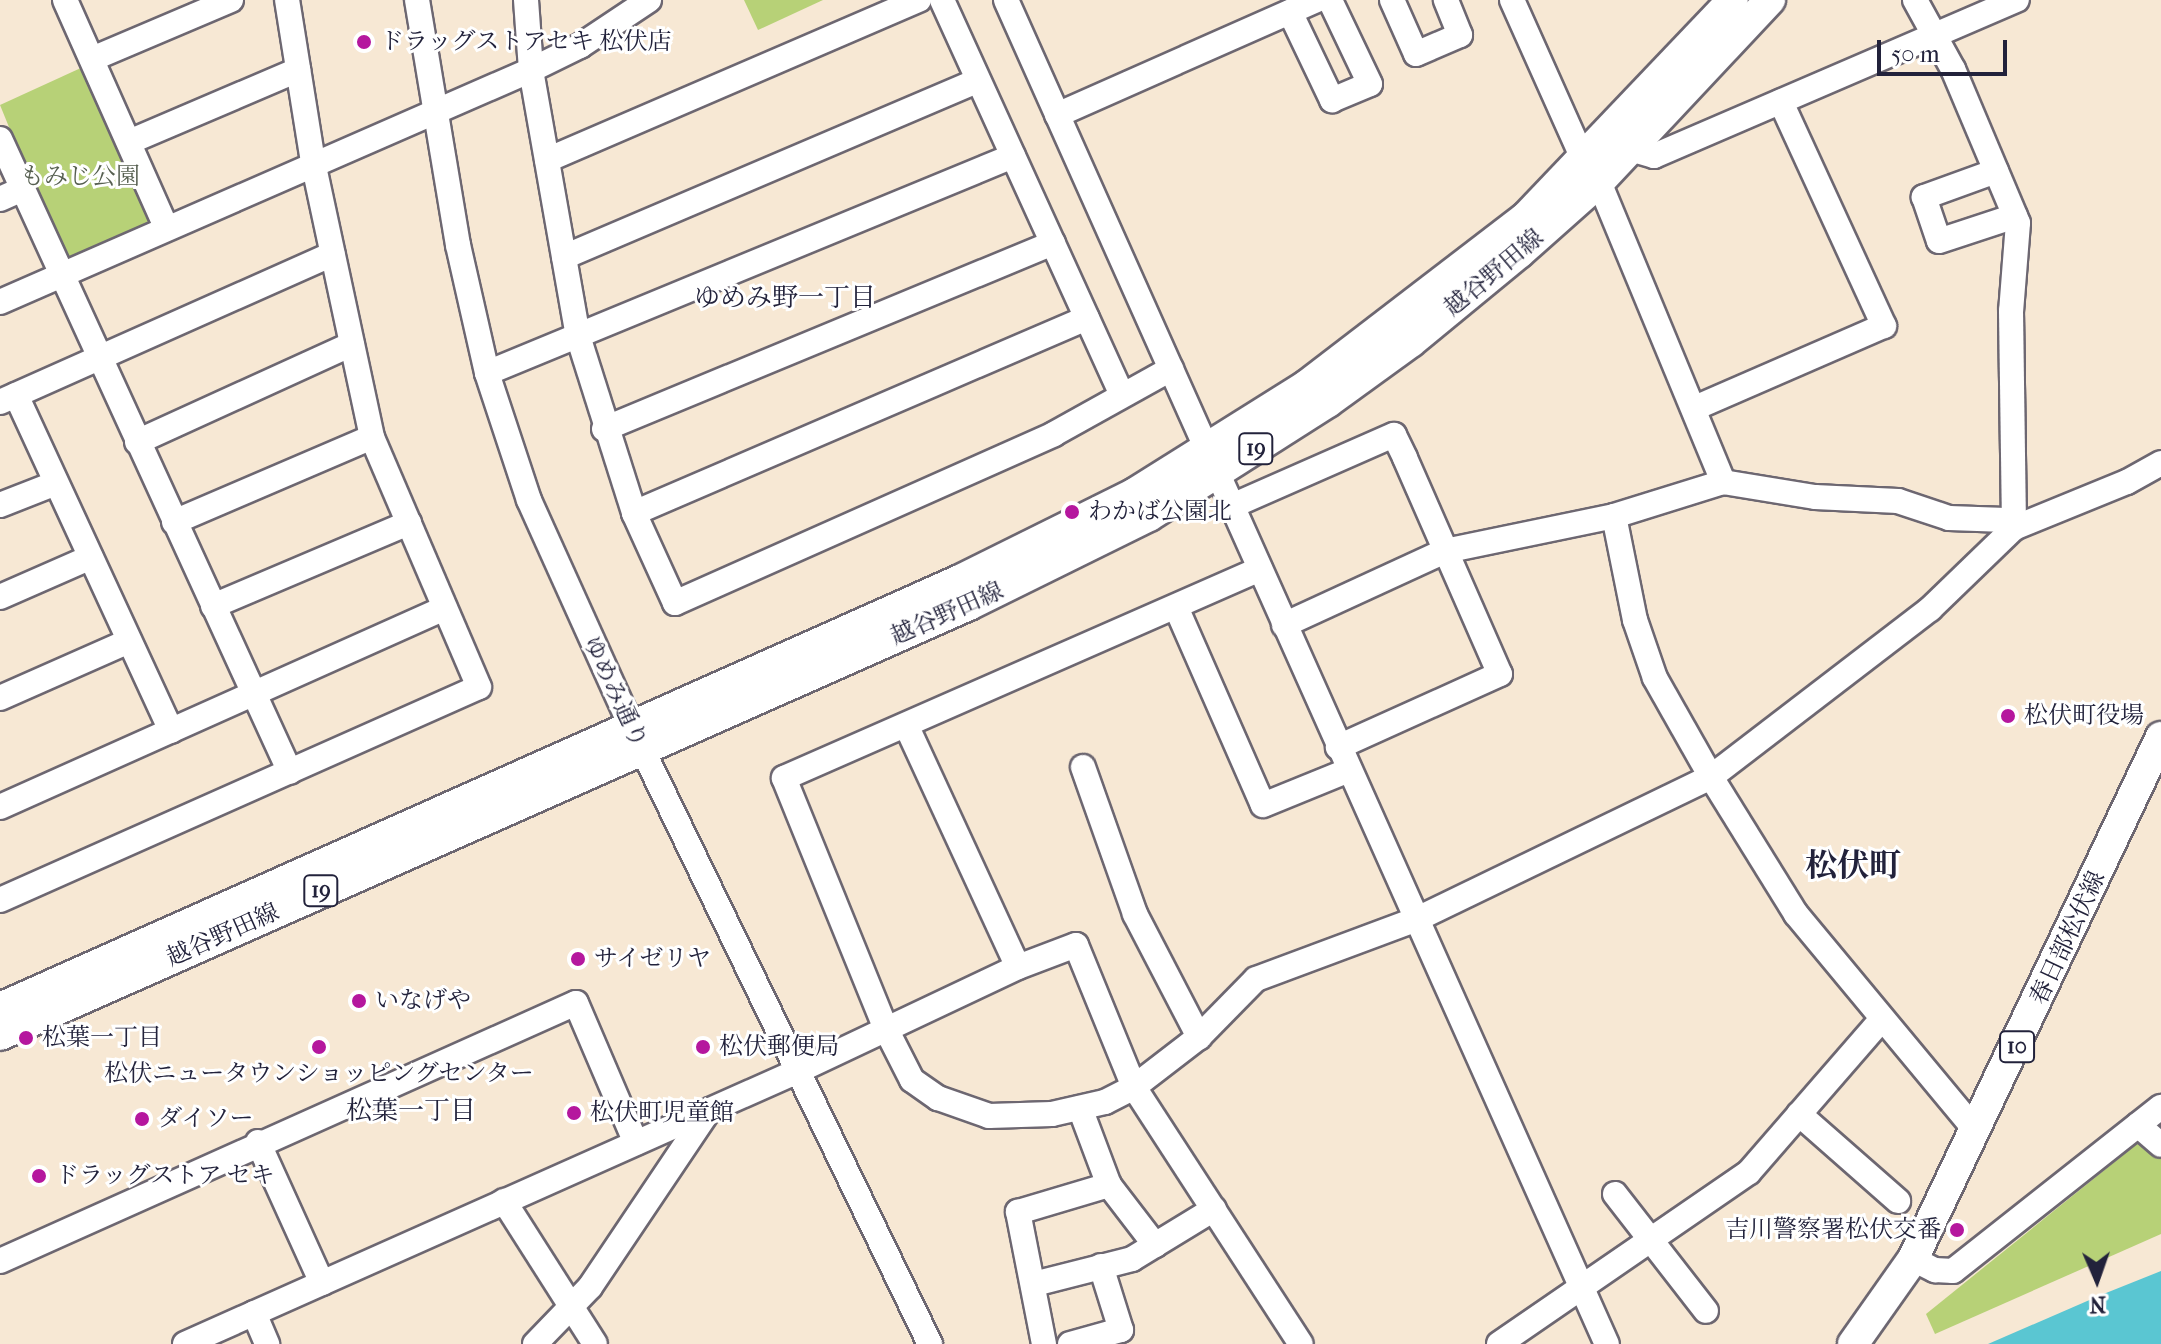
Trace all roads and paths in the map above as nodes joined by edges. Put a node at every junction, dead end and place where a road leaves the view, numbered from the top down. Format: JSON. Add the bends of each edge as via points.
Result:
{"nodes":[{"id":1,"x":65,"y":0,"type":"edge"},
{"id":2,"x":231,"y":0,"type":"edge"},
{"id":3,"x":287,"y":0,"type":"edge"},
{"id":4,"x":417,"y":0,"type":"edge"},
{"id":5,"x":526,"y":0,"type":"edge"},
{"id":6,"x":919,"y":0,"type":"edge"},
{"id":7,"x":942,"y":0,"type":"edge"},
{"id":8,"x":1006,"y":0,"type":"edge"},
{"id":9,"x":1317,"y":0,"type":"edge"},
{"id":10,"x":1330,"y":0,"type":"edge"},
{"id":11,"x":1392,"y":0,"type":"edge"},
{"id":12,"x":1446,"y":0,"type":"edge"},
{"id":13,"x":1512,"y":0,"type":"edge"},
{"id":14,"x":1733,"y":0,"type":"edge"},
{"id":15,"x":1770,"y":0,"type":"edge"},
{"id":16,"x":1915,"y":0,"type":"edge"},
{"id":17,"x":2017,"y":0,"type":"edge"},
{"id":18,"x":645,"y":2,"type":"edge"},
{"id":19,"x":1290,"y":12,"type":"junction"},
{"id":20,"x":1932,"y":39,"type":"junction"},
{"id":21,"x":92,"y":59,"type":"junction"},
{"id":22,"x":298,"y":70,"type":"junction"},
{"id":23,"x":531,"y":70,"type":"junction"},
{"id":24,"x":978,"y":80,"type":"junction"},
{"id":25,"x":1781,"y":102,"type":"junction"},
{"id":26,"x":435,"y":109,"type":"junction"},
{"id":27,"x":1057,"y":115,"type":"junction"},
{"id":28,"x":0,"y":139,"type":"edge"},
{"id":29,"x":129,"y":142,"type":"junction"},
{"id":30,"x":1630,"y":149,"type":"junction"},
{"id":31,"x":1013,"y":156,"type":"junction"},
{"id":32,"x":547,"y":160,"type":"junction"},
{"id":33,"x":313,"y":162,"type":"junction"},
{"id":34,"x":1591,"y":171,"type":"junction"},
{"id":35,"x":1996,"y":171,"type":"junction"},
{"id":36,"x":11,"y":194,"type":"edge"},
{"id":37,"x":2015,"y":216,"type":"junction"},
{"id":38,"x":166,"y":227,"type":"junction"},
{"id":39,"x":1053,"y":243,"type":"junction"},
{"id":40,"x":333,"y":254,"type":"junction"},
{"id":41,"x":564,"y":257,"type":"junction"},
{"id":42,"x":60,"y":275,"type":"junction"},
{"id":43,"x":0,"y":302,"type":"edge"},
{"id":44,"x":1087,"y":318,"type":"junction"},
{"id":45,"x":578,"y":336,"type":"junction"},
{"id":46,"x":352,"y":344,"type":"junction"},
{"id":47,"x":98,"y":358,"type":"junction"},
{"id":48,"x":1171,"y":369,"type":"junction"},
{"id":49,"x":487,"y":373,"type":"junction"},
{"id":50,"x":1122,"y":395,"type":"junction"},
{"id":51,"x":8,"y":398,"type":"edge"},
{"id":52,"x":1695,"y":408,"type":"junction"},
{"id":53,"x":604,"y":429,"type":"junction"},
{"id":54,"x":372,"y":437,"type":"junction"},
{"id":55,"x":137,"y":442,"type":"junction"},
{"id":56,"x":1213,"y":462,"type":"junction"},
{"id":57,"x":2161,"y":463,"type":"edge"},
{"id":58,"x":1723,"y":482,"type":"junction"},
{"id":59,"x":56,"y":483,"type":"junction"},
{"id":60,"x":0,"y":505,"type":"edge"},
{"id":61,"x":1232,"y":506,"type":"junction"},
{"id":62,"x":634,"y":513,"type":"junction"},
{"id":63,"x":1614,"y":516,"type":"junction"},
{"id":64,"x":174,"y":522,"type":"junction"},
{"id":65,"x":409,"y":523,"type":"junction"},
{"id":66,"x":2014,"y":528,"type":"junction"},
{"id":67,"x":1445,"y":551,"type":"junction"},
{"id":68,"x":91,"y":557,"type":"junction"},
{"id":69,"x":1260,"y":569,"type":"junction"},
{"id":70,"x":0,"y":597,"type":"edge"},
{"id":71,"x":213,"y":606,"type":"junction"},
{"id":72,"x":1176,"y":607,"type":"junction"},
{"id":73,"x":445,"y":608,"type":"junction"},
{"id":74,"x":1284,"y":625,"type":"junction"},
{"id":75,"x":129,"y":641,"type":"junction"},
{"id":76,"x":254,"y":694,"type":"junction"},
{"id":77,"x":0,"y":698,"type":"edge"},
{"id":78,"x":907,"y":727,"type":"junction"},
{"id":79,"x":171,"y":731,"type":"junction"},
{"id":80,"x":2161,"y":737,"type":"edge"},
{"id":81,"x":637,"y":739,"type":"junction"},
{"id":82,"x":1338,"y":747,"type":"junction"},
{"id":83,"x":1083,"y":767,"type":"dead end"},
{"id":84,"x":1349,"y":770,"type":"junction"},
{"id":85,"x":290,"y":772,"type":"junction"},
{"id":86,"x":1711,"y":777,"type":"junction"},
{"id":87,"x":0,"y":807,"type":"edge"},
{"id":88,"x":0,"y":900,"type":"edge"},
{"id":89,"x":1415,"y":920,"type":"junction"},
{"id":90,"x":1018,"y":967,"type":"junction"},
{"id":91,"x":0,"y":1008,"type":"edge"},
{"id":92,"x":1881,"y":1020,"type":"junction"},
{"id":93,"x":886,"y":1029,"type":"junction"},
{"id":94,"x":0,"y":1035,"type":"edge"},
{"id":95,"x":1199,"y":1037,"type":"junction"},
{"id":96,"x":798,"y":1071,"type":"junction"},
{"id":97,"x":1134,"y":1087,"type":"junction"},
{"id":98,"x":2161,"y":1107,"type":"edge"},
{"id":99,"x":1080,"y":1108,"type":"junction"},
{"id":100,"x":709,"y":1110,"type":"junction"},
{"id":101,"x":1799,"y":1114,"type":"junction"},
{"id":102,"x":2138,"y":1125,"type":"junction"},
{"id":103,"x":1976,"y":1131,"type":"junction"},
{"id":104,"x":258,"y":1142,"type":"junction"},
{"id":105,"x":636,"y":1143,"type":"junction"},
{"id":106,"x":2161,"y":1145,"type":"edge"},
{"id":107,"x":1109,"y":1185,"type":"junction"},
{"id":108,"x":1615,"y":1194,"type":"dead end"},
{"id":109,"x":504,"y":1201,"type":"junction"},
{"id":110,"x":1898,"y":1201,"type":"dead end"},
{"id":111,"x":1214,"y":1209,"type":"junction"},
{"id":112,"x":1650,"y":1240,"type":"junction"},
{"id":113,"x":1155,"y":1245,"type":"junction"},
{"id":114,"x":1913,"y":1259,"type":"junction"},
{"id":115,"x":0,"y":1261,"type":"edge"},
{"id":116,"x":1101,"y":1266,"type":"junction"},
{"id":117,"x":322,"y":1283,"type":"junction"},
{"id":118,"x":1034,"y":1284,"type":"junction"},
{"id":119,"x":1581,"y":1289,"type":"junction"},
{"id":120,"x":571,"y":1305,"type":"junction"},
{"id":121,"x":1706,"y":1311,"type":"dead end"},
{"id":122,"x":254,"y":1313,"type":"junction"},
{"id":123,"x":185,"y":1344,"type":"edge"},
{"id":124,"x":267,"y":1344,"type":"edge"},
{"id":125,"x":535,"y":1344,"type":"edge"},
{"id":126,"x":595,"y":1344,"type":"edge"},
{"id":127,"x":930,"y":1344,"type":"edge"},
{"id":128,"x":1044,"y":1344,"type":"edge"},
{"id":129,"x":1070,"y":1344,"type":"edge"},
{"id":130,"x":1301,"y":1344,"type":"edge"},
{"id":131,"x":1499,"y":1344,"type":"edge"},
{"id":132,"x":1607,"y":1344,"type":"edge"},
{"id":133,"x":1853,"y":1344,"type":"edge"}],
"edges":[{"from":1,"to":21,"type":"street"},
{"from":2,"to":21,"type":"street"},
{"from":3,"to":22,"type":"street"},
{"from":4,"to":26,"type":"street","name":"ゆめみ通り"},
{"from":5,"to":23,"type":"street"},
{"from":6,"to":32,"type":"street"},
{"from":7,"to":24,"type":"street"},
{"from":8,"to":27,"type":"street"},
{"from":9,"to":19,"type":"street"},
{"from":10,"to":19,"type":"street","via":[[1370,84],[1332,100]]},
{"from":11,"to":12,"type":"street","via":[[1416,54],[1460,35]]},
{"from":13,"to":34,"type":"street"},
{"from":14,"to":34,"type":"main road","name":"越谷野田線","number":"19"},
{"from":15,"to":30,"type":"main road","name":"越谷野田線","number":"19"},
{"from":16,"to":20,"type":"street"},
{"from":17,"to":20,"type":"street"},
{"from":18,"to":23,"type":"street"},
{"from":19,"to":27,"type":"street"},
{"from":20,"to":25,"type":"street"},
{"from":20,"to":35,"type":"street","via":[[1953,69]]},
{"from":21,"to":29,"type":"street"},
{"from":22,"to":29,"type":"street"},
{"from":22,"to":33,"type":"street"},
{"from":23,"to":26,"type":"street"},
{"from":23,"to":32,"type":"street"},
{"from":24,"to":31,"type":"street"},
{"from":24,"to":41,"type":"street"},
{"from":25,"to":30,"type":"street","via":[[1654,156]]},
{"from":25,"to":52,"type":"street","via":[[1884,326]]},
{"from":26,"to":33,"type":"street"},
{"from":26,"to":49,"type":"street","name":"ゆめみ通り"},
{"from":27,"to":48,"type":"street"},
{"from":28,"to":36,"type":"street"},
{"from":29,"to":38,"type":"street"},
{"from":30,"to":34,"type":"main road","name":"越谷野田線","number":"19"},
{"from":31,"to":39,"type":"street"},
{"from":31,"to":45,"type":"street"},
{"from":32,"to":41,"type":"street"},
{"from":33,"to":38,"type":"street"},
{"from":33,"to":40,"type":"street"},
{"from":34,"to":52,"type":"street"},
{"from":34,"to":56,"type":"main road","name":"越谷野田線","number":"19","via":[[1411,342]]},
{"from":35,"to":37,"type":"street"},
{"from":35,"to":37,"type":"street","via":[[1924,197],[1939,241]]},
{"from":36,"to":42,"type":"street"},
{"from":37,"to":66,"type":"street","via":[[2010,430]]},
{"from":38,"to":42,"type":"street"},
{"from":39,"to":44,"type":"street"},
{"from":39,"to":53,"type":"street"},
{"from":40,"to":46,"type":"street"},
{"from":40,"to":47,"type":"street"},
{"from":41,"to":45,"type":"street"},
{"from":42,"to":43,"type":"street"},
{"from":42,"to":47,"type":"street"},
{"from":44,"to":50,"type":"street"},
{"from":44,"to":62,"type":"street"},
{"from":45,"to":49,"type":"street"},
{"from":45,"to":53,"type":"street"},
{"from":46,"to":54,"type":"street"},
{"from":46,"to":55,"type":"street"},
{"from":47,"to":51,"type":"street"},
{"from":47,"to":55,"type":"street"},
{"from":48,"to":50,"type":"street"},
{"from":48,"to":56,"type":"street"},
{"from":49,"to":81,"type":"street","name":"ゆめみ通り","via":[[529,500]]},
{"from":50,"to":62,"type":"street","via":[[1054,434],[675,603]]},
{"from":51,"to":59,"type":"street"},
{"from":52,"to":58,"type":"street"},
{"from":53,"to":62,"type":"street"},
{"from":54,"to":64,"type":"street"},
{"from":54,"to":65,"type":"street"},
{"from":55,"to":64,"type":"street"},
{"from":56,"to":61,"type":"street"},
{"from":56,"to":81,"type":"main road","name":"越谷野田線","number":"19","via":[[1067,560]]},
{"from":57,"to":66,"type":"street"},
{"from":58,"to":63,"type":"street"},
{"from":58,"to":66,"type":"street","via":[[1815,497],[1898,501],[1949,518],[2006,520]]},
{"from":59,"to":60,"type":"street"},
{"from":59,"to":68,"type":"street"},
{"from":61,"to":67,"type":"street","via":[[1394,435]]},
{"from":61,"to":69,"type":"street"},
{"from":63,"to":67,"type":"street"},
{"from":63,"to":86,"type":"street","via":[[1635,620],[1655,678]]},
{"from":64,"to":71,"type":"street"},
{"from":65,"to":71,"type":"street"},
{"from":65,"to":73,"type":"street"},
{"from":66,"to":86,"type":"street","via":[[1930,609]]},
{"from":67,"to":74,"type":"street"},
{"from":67,"to":82,"type":"street","via":[[1500,674]]},
{"from":68,"to":70,"type":"street"},
{"from":68,"to":75,"type":"street"},
{"from":69,"to":72,"type":"street"},
{"from":69,"to":74,"type":"street"},
{"from":71,"to":76,"type":"street"},
{"from":72,"to":78,"type":"street"},
{"from":72,"to":84,"type":"street","via":[[1263,805]]},
{"from":73,"to":76,"type":"street"},
{"from":73,"to":85,"type":"street","via":[[479,687]]},
{"from":74,"to":82,"type":"street"},
{"from":75,"to":77,"type":"street"},
{"from":75,"to":79,"type":"street"},
{"from":76,"to":79,"type":"street"},
{"from":76,"to":85,"type":"street"},
{"from":78,"to":90,"type":"street"},
{"from":78,"to":93,"type":"street","via":[[784,778]]},
{"from":79,"to":87,"type":"street"},
{"from":80,"to":103,"type":"main road","name":"春日部松伏線","number":"10"},
{"from":81,"to":91,"type":"main road","name":"越谷野田線","number":"19"},
{"from":81,"to":94,"type":"main road","name":"越谷野田線","number":"19"},
{"from":81,"to":96,"type":"street","name":"ゆめみ通り"},
{"from":82,"to":84,"type":"street"},
{"from":83,"to":95,"type":"street","via":[[1135,914]]},
{"from":84,"to":89,"type":"street"},
{"from":85,"to":88,"type":"street"},
{"from":86,"to":89,"type":"street"},
{"from":86,"to":92,"type":"street","via":[[1796,914]]},
{"from":89,"to":95,"type":"street","via":[[1256,979]]},
{"from":89,"to":119,"type":"street"},
{"from":90,"to":93,"type":"street"},
{"from":90,"to":97,"type":"street","via":[[1076,945]]},
{"from":92,"to":101,"type":"street"},
{"from":92,"to":103,"type":"street"},
{"from":93,"to":96,"type":"street"},
{"from":93,"to":99,"type":"street","via":[[912,1080],[960,1109],[989,1116]]},
{"from":95,"to":97,"type":"street"},
{"from":96,"to":100,"type":"street"},
{"from":96,"to":127,"type":"street","name":"ゆめみ通り"},
{"from":97,"to":99,"type":"street"},
{"from":97,"to":111,"type":"street"},
{"from":98,"to":102,"type":"street"},
{"from":99,"to":107,"type":"street"},
{"from":100,"to":105,"type":"street"},
{"from":100,"to":120,"type":"street","via":[[590,1287]]},
{"from":101,"to":110,"type":"street"},
{"from":101,"to":112,"type":"street","via":[[1749,1172]]},
{"from":102,"to":106,"type":"street"},
{"from":102,"to":114,"type":"street","via":[[1953,1271],[1935,1270]]},
{"from":103,"to":114,"type":"main road","name":"春日部松伏線","number":"10"},
{"from":104,"to":105,"type":"street","via":[[576,1003]]},
{"from":104,"to":115,"type":"street"},
{"from":104,"to":117,"type":"street"},
{"from":105,"to":109,"type":"street"},
{"from":107,"to":113,"type":"street"},
{"from":107,"to":118,"type":"street","via":[[1018,1212]]},
{"from":108,"to":112,"type":"street"},
{"from":109,"to":117,"type":"street"},
{"from":109,"to":120,"type":"street"},
{"from":111,"to":113,"type":"street"},
{"from":111,"to":130,"type":"street"},
{"from":112,"to":119,"type":"street"},
{"from":112,"to":121,"type":"street"},
{"from":113,"to":116,"type":"street","via":[[1132,1259]]},
{"from":114,"to":133,"type":"main road","name":"春日部松伏線","number":"10"},
{"from":116,"to":118,"type":"street"},
{"from":116,"to":129,"type":"street","via":[[1121,1330]]},
{"from":117,"to":122,"type":"street"},
{"from":118,"to":128,"type":"street"},
{"from":119,"to":131,"type":"street"},
{"from":119,"to":132,"type":"street"},
{"from":120,"to":125,"type":"street"},
{"from":120,"to":126,"type":"street"},
{"from":122,"to":123,"type":"street"},
{"from":122,"to":124,"type":"street"}]}
